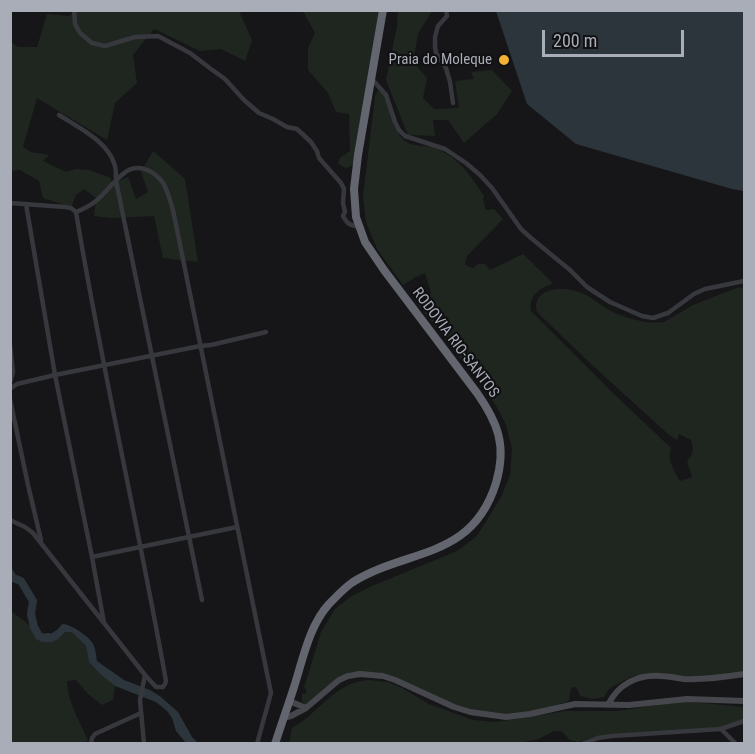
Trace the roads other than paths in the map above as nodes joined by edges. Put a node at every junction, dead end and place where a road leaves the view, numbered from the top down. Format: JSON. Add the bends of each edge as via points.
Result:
{"nodes":[{"id":1,"x":74,"y":10,"type":"edge"},
{"id":2,"x":383,"y":10,"type":"edge"},
{"id":3,"x":446,"y":10,"type":"edge"},
{"id":4,"x":372,"y":79,"type":"junction"},
{"id":5,"x":453,"y":103,"type":"dead end"},
{"id":6,"x":59,"y":116,"type":"dead end"},
{"id":7,"x":116,"y":181,"type":"junction"},
{"id":8,"x":354,"y":189,"type":"junction"},
{"id":9,"x":344,"y":193,"type":"junction"},
{"id":10,"x":10,"y":203,"type":"edge"},
{"id":11,"x":26,"y":204,"type":"junction"},
{"id":12,"x":76,"y":212,"type":"junction"},
{"id":13,"x":359,"y":227,"type":"junction"},
{"id":14,"x":744,"y":281,"type":"edge"},
{"id":15,"x":266,"y":332,"type":"dead end"},
{"id":16,"x":10,"y":345,"type":"edge"},
{"id":17,"x":200,"y":346,"type":"junction"},
{"id":18,"x":152,"y":356,"type":"junction"},
{"id":19,"x":104,"y":366,"type":"junction"},
{"id":20,"x":56,"y":375,"type":"junction"},
{"id":21,"x":10,"y":383,"type":"edge"},
{"id":22,"x":10,"y":389,"type":"edge"},
{"id":23,"x":10,"y":399,"type":"edge"},
{"id":24,"x":12,"y":521,"type":"edge"},
{"id":25,"x":237,"y":527,"type":"junction"},
{"id":26,"x":190,"y":538,"type":"junction"},
{"id":27,"x":41,"y":543,"type":"junction"},
{"id":28,"x":142,"y":548,"type":"junction"},
{"id":29,"x":92,"y":557,"type":"junction"},
{"id":30,"x":202,"y":600,"type":"dead end"},
{"id":31,"x":104,"y":622,"type":"junction"},
{"id":32,"x":744,"y":674,"type":"edge"},
{"id":33,"x":145,"y":675,"type":"junction"},
{"id":34,"x":289,"y":701,"type":"junction"},
{"id":35,"x":744,"y":701,"type":"edge"},
{"id":36,"x":608,"y":705,"type":"junction"},
{"id":37,"x":306,"y":708,"type":"junction"},
{"id":38,"x":141,"y":713,"type":"junction"},
{"id":39,"x":283,"y":718,"type":"junction"},
{"id":40,"x":744,"y":721,"type":"edge"},
{"id":41,"x":721,"y":729,"type":"junction"},
{"id":42,"x":91,"y":744,"type":"edge"},
{"id":43,"x":144,"y":744,"type":"edge"},
{"id":44,"x":257,"y":744,"type":"edge"},
{"id":45,"x":275,"y":744,"type":"edge"},
{"id":46,"x":582,"y":744,"type":"edge"},
{"id":47,"x":736,"y":744,"type":"edge"}],
"edges":[{"from":1,"to":9,"type":"street","via":[[80,33],[96,45],[158,36],[190,53],[225,79],[259,113],[303,134],[339,180]]},
{"from":2,"to":4,"type":"highway","name":"RODOVIA RIO-SANTOS"},
{"from":3,"to":5,"type":"street","via":[[435,47],[446,68]]},
{"from":4,"to":8,"type":"highway","name":"RODOVIA RIO-SANTOS"},
{"from":4,"to":14,"type":"street","via":[[386,95],[395,122],[405,136],[445,149],[466,163],[486,182],[521,229],[610,302],[653,318],[668,314],[705,289]]},
{"from":6,"to":7,"type":"street","via":[[104,145],[115,165]]},
{"from":7,"to":12,"type":"street","via":[[94,204]]},
{"from":7,"to":17,"type":"street","via":[[128,170],[143,168],[155,175],[167,191]]},
{"from":7,"to":18,"type":"street"},
{"from":8,"to":9,"type":"street"},
{"from":8,"to":13,"type":"highway","name":"RODOVIA RIO-SANTOS"},
{"from":9,"to":13,"type":"street","via":[[346,223]]},
{"from":10,"to":11,"type":"street"},
{"from":11,"to":12,"type":"street","via":[[65,207]]},
{"from":11,"to":20,"type":"street"},
{"from":12,"to":19,"type":"street"},
{"from":13,"to":34,"type":"highway","name":"RODOVIA RIO-SANTOS","via":[[384,270],[491,413],[498,430],[499,471],[485,508],[465,532],[430,552],[352,583],[327,607],[308,642]]},
{"from":15,"to":17,"type":"street"},
{"from":16,"to":21,"type":"street"},
{"from":17,"to":18,"type":"street"},
{"from":17,"to":25,"type":"street"},
{"from":18,"to":19,"type":"street"},
{"from":18,"to":26,"type":"street"},
{"from":19,"to":20,"type":"street"},
{"from":19,"to":28,"type":"street"},
{"from":20,"to":22,"type":"street"},
{"from":20,"to":29,"type":"street"},
{"from":23,"to":27,"type":"street"},
{"from":24,"to":27,"type":"street","via":[[33,533]]},
{"from":25,"to":26,"type":"street"},
{"from":25,"to":44,"type":"street","via":[[271,693]]},
{"from":26,"to":28,"type":"street"},
{"from":26,"to":30,"type":"street"},
{"from":27,"to":31,"type":"street"},
{"from":28,"to":29,"type":"street"},
{"from":28,"to":33,"type":"street","via":[[165,684],[156,687]]},
{"from":29,"to":31,"type":"street"},
{"from":31,"to":33,"type":"street"},
{"from":32,"to":36,"type":"street","via":[[694,679],[640,677],[620,687]]},
{"from":33,"to":38,"type":"street"},
{"from":34,"to":37,"type":"street"},
{"from":34,"to":39,"type":"highway","name":"RODOVIA RIO-SANTOS"},
{"from":35,"to":36,"type":"street","via":[[687,699]]},
{"from":36,"to":37,"type":"street","via":[[575,704],[530,714],[491,716],[454,707],[383,676],[360,674],[339,680]]},
{"from":37,"to":39,"type":"street"},
{"from":38,"to":42,"type":"street","via":[[95,734]]},
{"from":38,"to":43,"type":"street"},
{"from":39,"to":45,"type":"highway","name":"RODOVIA RIO-SANTOS"},
{"from":40,"to":41,"type":"street"},
{"from":41,"to":46,"type":"street","via":[[612,736]]},
{"from":41,"to":47,"type":"street"}]}
